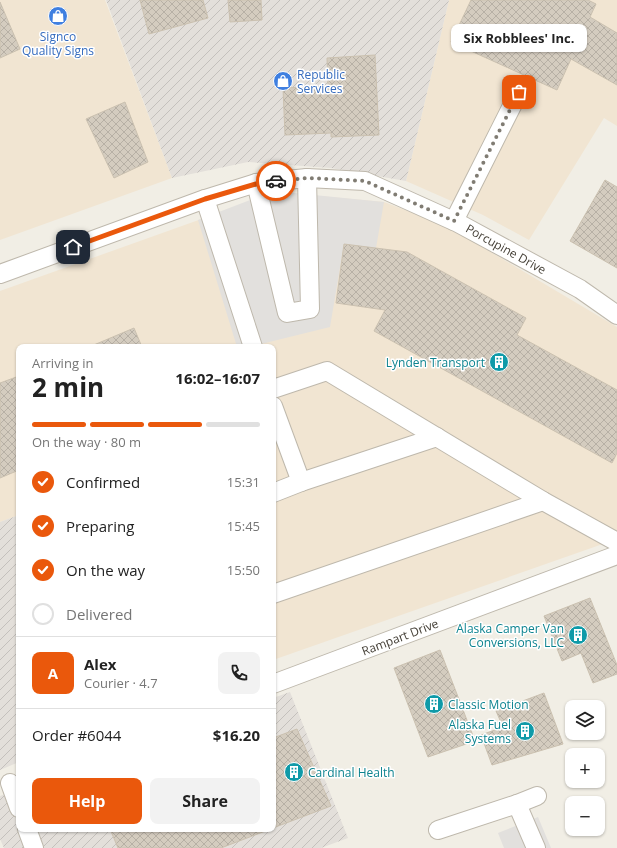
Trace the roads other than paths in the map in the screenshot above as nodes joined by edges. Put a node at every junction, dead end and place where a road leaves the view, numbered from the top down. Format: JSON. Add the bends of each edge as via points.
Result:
{"nodes":[{"id":1,"x":519,"y":92,"type":"dead end"},
{"id":2,"x":307,"y":178,"type":"junction"},
{"id":3,"x":256,"y":184,"type":"junction"},
{"id":4,"x":205,"y":199,"type":"junction"},
{"id":5,"x":454,"y":221,"type":"junction"},
{"id":6,"x":0,"y":274,"type":"edge"},
{"id":7,"x":617,"y":315,"type":"edge"},
{"id":8,"x":252,"y":344,"type":"edge"},
{"id":9,"x":276,"y":388,"type":"edge"},
{"id":10,"x":276,"y":414,"type":"edge"},
{"id":11,"x":437,"y":437,"type":"junction"},
{"id":12,"x":301,"y":482,"type":"junction"},
{"id":13,"x":276,"y":492,"type":"edge"},
{"id":14,"x":543,"y":501,"type":"junction"},
{"id":15,"x":617,"y":542,"type":"edge"},
{"id":16,"x":617,"y":555,"type":"edge"},
{"id":17,"x":276,"y":593,"type":"edge"},
{"id":18,"x":276,"y":683,"type":"edge"},
{"id":19,"x":10,"y":783,"type":"edge"},
{"id":20,"x":537,"y":796,"type":"dead end"},
{"id":21,"x":16,"y":800,"type":"edge"},
{"id":22,"x":517,"y":804,"type":"junction"},
{"id":23,"x":438,"y":830,"type":"dead end"},
{"id":24,"x":28,"y":832,"type":"edge"},
{"id":25,"x":34,"y":848,"type":"edge"},
{"id":26,"x":536,"y":848,"type":"edge"}],
"edges":[{"from":1,"to":5,"type":"street"},
{"from":2,"to":3,"type":"street","name":"Porcupine Drive"},
{"from":2,"to":3,"type":"street","via":[[310,309],[287,313]]},
{"from":2,"to":5,"type":"street","name":"Porcupine Drive","via":[[365,181]]},
{"from":3,"to":4,"type":"street","name":"Porcupine Drive"},
{"from":4,"to":6,"type":"street","name":"Porcupine Drive"},
{"from":4,"to":8,"type":"street"},
{"from":5,"to":7,"type":"street","name":"Porcupine Drive","via":[[580,289]]},
{"from":9,"to":11,"type":"street","via":[[327,371]]},
{"from":10,"to":12,"type":"street"},
{"from":11,"to":12,"type":"street"},
{"from":11,"to":14,"type":"street"},
{"from":12,"to":13,"type":"street"},
{"from":14,"to":15,"type":"street"},
{"from":14,"to":17,"type":"street"},
{"from":16,"to":18,"type":"street","name":"Rampart Drive"},
{"from":19,"to":21,"type":"street"},
{"from":20,"to":22,"type":"street"},
{"from":22,"to":23,"type":"street"},
{"from":22,"to":26,"type":"street"},
{"from":24,"to":25,"type":"street"}]}
